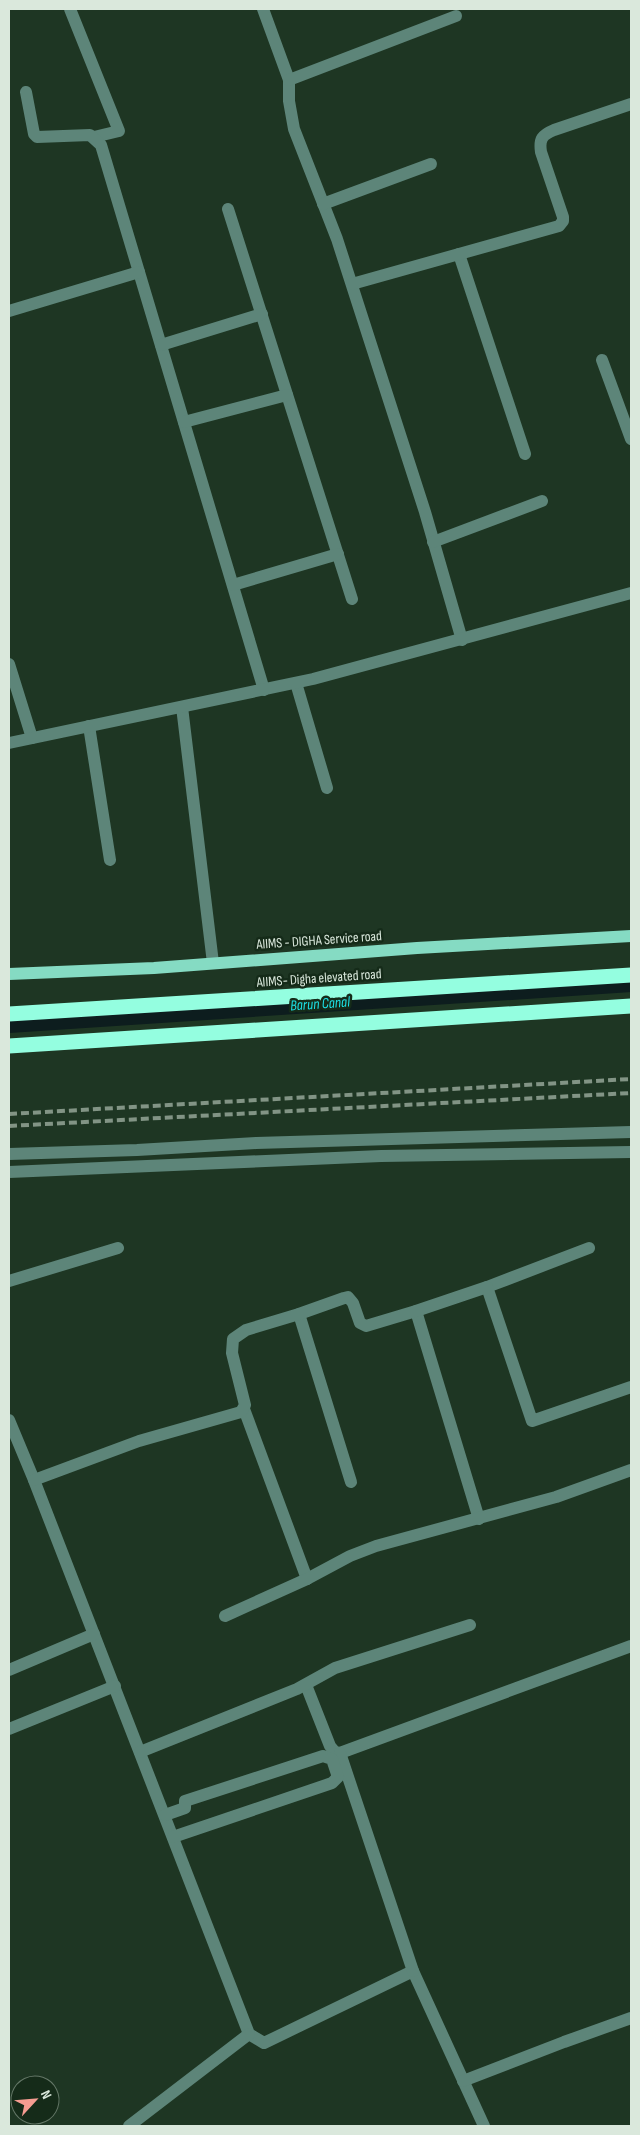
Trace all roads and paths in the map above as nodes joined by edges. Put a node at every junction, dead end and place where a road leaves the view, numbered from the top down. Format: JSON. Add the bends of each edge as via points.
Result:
{"nodes":[{"id":1,"x":70,"y":9,"type":"edge"},
{"id":2,"x":263,"y":9,"type":"edge"},
{"id":3,"x":456,"y":16,"type":"dead end"},
{"id":4,"x":289,"y":80,"type":"junction"},
{"id":5,"x":26,"y":92,"type":"dead end"},
{"id":6,"x":631,"y":104,"type":"edge"},
{"id":7,"x":94,"y":137,"type":"junction"},
{"id":8,"x":431,"y":164,"type":"dead end"},
{"id":9,"x":322,"y":204,"type":"junction"},
{"id":10,"x":228,"y":209,"type":"dead end"},
{"id":11,"x":459,"y":254,"type":"junction"},
{"id":12,"x":139,"y":272,"type":"junction"},
{"id":13,"x":352,"y":284,"type":"junction"},
{"id":14,"x":9,"y":311,"type":"edge"},
{"id":15,"x":262,"y":314,"type":"junction"},
{"id":16,"x":161,"y":345,"type":"junction"},
{"id":17,"x":602,"y":360,"type":"dead end"},
{"id":18,"x":287,"y":395,"type":"junction"},
{"id":19,"x":184,"y":422,"type":"junction"},
{"id":20,"x":631,"y":439,"type":"edge"},
{"id":21,"x":525,"y":454,"type":"dead end"},
{"id":22,"x":542,"y":501,"type":"dead end"},
{"id":23,"x":433,"y":542,"type":"junction"},
{"id":24,"x":338,"y":554,"type":"junction"},
{"id":25,"x":233,"y":585,"type":"junction"},
{"id":26,"x":631,"y":593,"type":"edge"},
{"id":27,"x":352,"y":599,"type":"dead end"},
{"id":28,"x":462,"y":640,"type":"junction"},
{"id":29,"x":9,"y":664,"type":"edge"},
{"id":30,"x":296,"y":683,"type":"junction"},
{"id":31,"x":264,"y":690,"type":"junction"},
{"id":32,"x":182,"y":707,"type":"junction"},
{"id":33,"x":89,"y":726,"type":"junction"},
{"id":34,"x":32,"y":738,"type":"junction"},
{"id":35,"x":9,"y":743,"type":"edge"},
{"id":36,"x":327,"y":788,"type":"dead end"},
{"id":37,"x":110,"y":860,"type":"dead end"},
{"id":38,"x":631,"y":936,"type":"edge"},
{"id":39,"x":213,"y":963,"type":"junction"},
{"id":40,"x":9,"y":974,"type":"edge"},
{"id":41,"x":631,"y":974,"type":"edge"},
{"id":42,"x":631,"y":1006,"type":"edge"},
{"id":43,"x":9,"y":1014,"type":"edge"},
{"id":44,"x":9,"y":1046,"type":"edge"},
{"id":45,"x":631,"y":1132,"type":"edge"},
{"id":46,"x":631,"y":1152,"type":"edge"},
{"id":47,"x":9,"y":1154,"type":"edge"},
{"id":48,"x":9,"y":1172,"type":"edge"},
{"id":49,"x":118,"y":1248,"type":"dead end"},
{"id":50,"x":589,"y":1248,"type":"dead end"},
{"id":51,"x":9,"y":1281,"type":"edge"},
{"id":52,"x":487,"y":1287,"type":"junction"},
{"id":53,"x":416,"y":1311,"type":"junction"},
{"id":54,"x":299,"y":1314,"type":"junction"},
{"id":55,"x":631,"y":1387,"type":"edge"},
{"id":56,"x":244,"y":1409,"type":"junction"},
{"id":57,"x":9,"y":1420,"type":"edge"},
{"id":58,"x":631,"y":1470,"type":"edge"},
{"id":59,"x":34,"y":1480,"type":"junction"},
{"id":60,"x":351,"y":1482,"type":"dead end"},
{"id":61,"x":479,"y":1519,"type":"junction"},
{"id":62,"x":307,"y":1579,"type":"junction"},
{"id":63,"x":225,"y":1616,"type":"dead end"},
{"id":64,"x":470,"y":1625,"type":"dead end"},
{"id":65,"x":94,"y":1634,"type":"junction"},
{"id":66,"x":631,"y":1646,"type":"edge"},
{"id":67,"x":9,"y":1670,"type":"edge"},
{"id":68,"x":306,"y":1685,"type":"junction"},
{"id":69,"x":115,"y":1686,"type":"junction"},
{"id":70,"x":9,"y":1729,"type":"edge"},
{"id":71,"x":140,"y":1752,"type":"junction"},
{"id":72,"x":340,"y":1753,"type":"junction"},
{"id":73,"x":165,"y":1815,"type":"junction"},
{"id":74,"x":173,"y":1837,"type":"junction"},
{"id":75,"x":413,"y":1971,"type":"junction"},
{"id":76,"x":631,"y":2018,"type":"edge"},
{"id":77,"x":249,"y":2034,"type":"junction"},
{"id":78,"x":463,"y":2081,"type":"junction"},
{"id":79,"x":129,"y":2126,"type":"edge"},
{"id":80,"x":484,"y":2126,"type":"edge"}],
"edges":[{"from":1,"to":7,"type":"street","via":[[119,131]]},
{"from":2,"to":4,"type":"street"},
{"from":3,"to":4,"type":"street"},
{"from":4,"to":9,"type":"street","via":[[294,129]]},
{"from":5,"to":7,"type":"street","via":[[33,132],[37,137]]},
{"from":6,"to":11,"type":"street","via":[[542,136],[541,152],[563,217],[562,224]]},
{"from":7,"to":12,"type":"street","via":[[104,153]]},
{"from":8,"to":9,"type":"street"},
{"from":9,"to":13,"type":"street"},
{"from":10,"to":15,"type":"street"},
{"from":11,"to":13,"type":"street"},
{"from":11,"to":21,"type":"street"},
{"from":12,"to":14,"type":"street"},
{"from":12,"to":16,"type":"street"},
{"from":13,"to":23,"type":"street"},
{"from":15,"to":16,"type":"street"},
{"from":15,"to":18,"type":"street"},
{"from":16,"to":19,"type":"street"},
{"from":17,"to":20,"type":"street"},
{"from":18,"to":19,"type":"street"},
{"from":18,"to":24,"type":"street"},
{"from":19,"to":25,"type":"street"},
{"from":22,"to":23,"type":"street"},
{"from":23,"to":28,"type":"street"},
{"from":24,"to":25,"type":"street"},
{"from":24,"to":27,"type":"street"},
{"from":25,"to":31,"type":"street"},
{"from":26,"to":28,"type":"street"},
{"from":28,"to":30,"type":"street"},
{"from":29,"to":34,"type":"street"},
{"from":30,"to":31,"type":"street"},
{"from":30,"to":36,"type":"street"},
{"from":31,"to":32,"type":"street"},
{"from":32,"to":33,"type":"street"},
{"from":32,"to":39,"type":"street"},
{"from":33,"to":34,"type":"street"},
{"from":33,"to":37,"type":"street"},
{"from":34,"to":35,"type":"street"},
{"from":38,"to":39,"type":"main road","name":"AIIMS - DIGHA Service road"},
{"from":39,"to":40,"type":"main road","name":"AIIMS - DIGHA Service road"},
{"from":41,"to":43,"type":"highway","name":"AIIMS- Digha elevated road"},
{"from":42,"to":44,"type":"highway"},
{"from":45,"to":47,"type":"street"},
{"from":46,"to":48,"type":"street","via":[[381,1156]]},
{"from":49,"to":51,"type":"street"},
{"from":50,"to":52,"type":"street"},
{"from":52,"to":53,"type":"street"},
{"from":52,"to":55,"type":"street","via":[[532,1422]]},
{"from":53,"to":54,"type":"street","via":[[363,1325],[348,1297]]},
{"from":53,"to":61,"type":"street"},
{"from":54,"to":56,"type":"street","via":[[246,1330],[234,1339],[232,1353]]},
{"from":54,"to":60,"type":"street"},
{"from":56,"to":59,"type":"street","via":[[234,1415],[139,1441]]},
{"from":56,"to":62,"type":"street"},
{"from":57,"to":59,"type":"street"},
{"from":58,"to":61,"type":"street","via":[[556,1498]]},
{"from":59,"to":65,"type":"street"},
{"from":61,"to":62,"type":"street","via":[[376,1546]]},
{"from":62,"to":63,"type":"street"},
{"from":64,"to":68,"type":"street","via":[[334,1668]]},
{"from":65,"to":67,"type":"street"},
{"from":65,"to":69,"type":"street"},
{"from":66,"to":72,"type":"street"},
{"from":68,"to":71,"type":"street"},
{"from":68,"to":72,"type":"street","via":[[330,1746]]},
{"from":69,"to":70,"type":"street"},
{"from":69,"to":71,"type":"street"},
{"from":71,"to":73,"type":"street"},
{"from":72,"to":75,"type":"street"},
{"from":73,"to":74,"type":"street"},
{"from":73,"to":74,"type":"street","via":[[185,1808],[186,1801],[323,1756],[332,1759],[338,1777],[332,1783]]},
{"from":74,"to":77,"type":"street"},
{"from":75,"to":77,"type":"street","via":[[264,2042]]},
{"from":75,"to":78,"type":"street"},
{"from":76,"to":78,"type":"street"},
{"from":77,"to":79,"type":"street"},
{"from":78,"to":80,"type":"street"}]}
